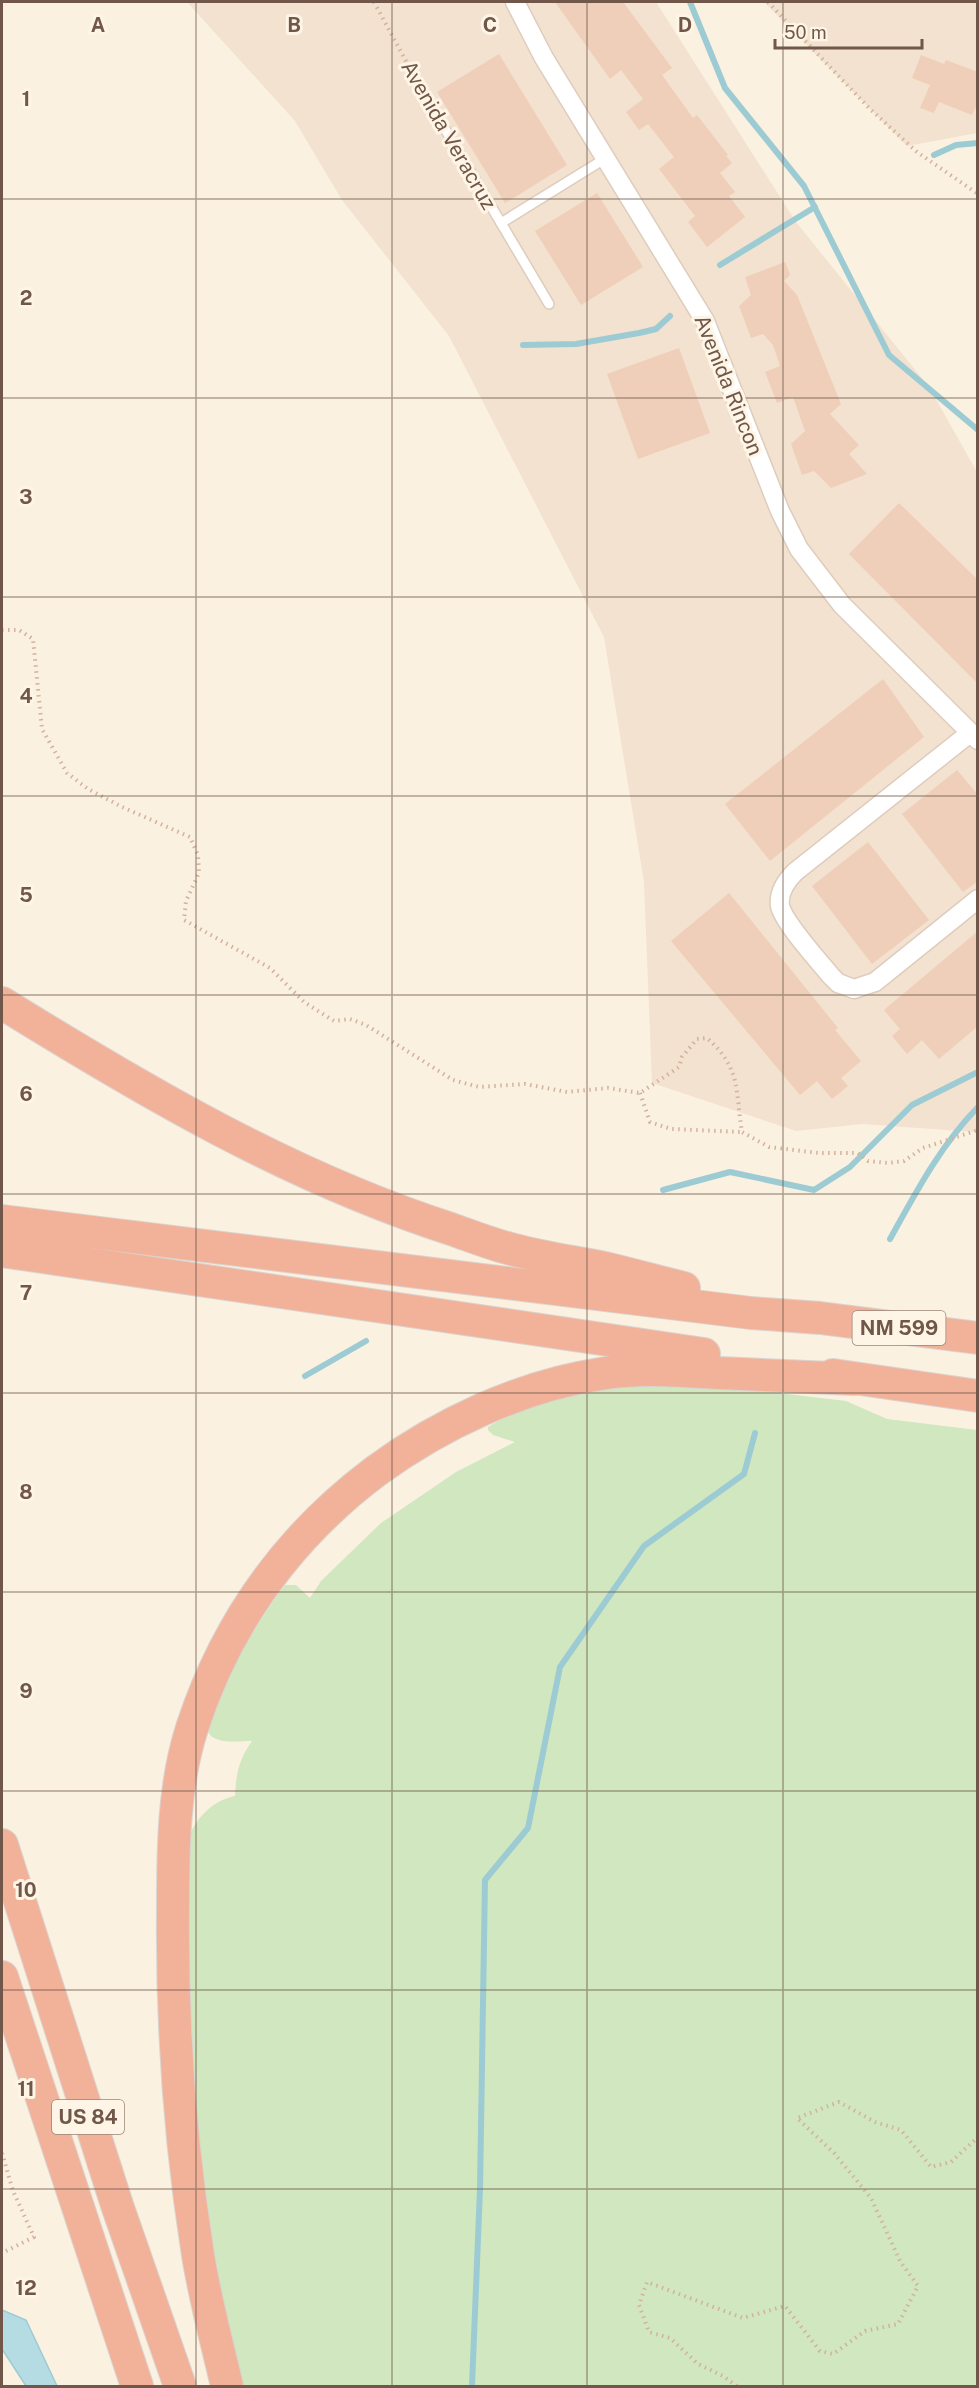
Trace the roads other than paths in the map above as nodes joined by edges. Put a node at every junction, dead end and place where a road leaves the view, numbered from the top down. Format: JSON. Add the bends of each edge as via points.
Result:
{"nodes":[{"id":1,"x":515,"y":2,"type":"edge"},
{"id":2,"x":420,"y":87,"type":"road end"},
{"id":3,"x":606,"y":158,"type":"junction"},
{"id":4,"x":501,"y":223,"type":"junction"},
{"id":5,"x":549,"y":304,"type":"dead end"},
{"id":6,"x":974,"y":736,"type":"edge"},
{"id":7,"x":978,"y":899,"type":"edge"},
{"id":8,"x":2,"y":1003,"type":"edge"},
{"id":9,"x":2,"y":1221,"type":"edge"},
{"id":10,"x":2,"y":1251,"type":"edge"},
{"id":11,"x":820,"y":1318,"type":"junction"},
{"id":12,"x":978,"y":1338,"type":"edge"},
{"id":13,"x":854,"y":1379,"type":"junction"},
{"id":14,"x":978,"y":1396,"type":"edge"},
{"id":15,"x":2,"y":1845,"type":"edge"},
{"id":16,"x":2,"y":1977,"type":"edge"},
{"id":17,"x":137,"y":2386,"type":"edge"},
{"id":18,"x":180,"y":2386,"type":"edge"},
{"id":19,"x":227,"y":2386,"type":"edge"}],
"edges":[{"from":1,"to":3,"type":"street","name":"Avenida Rincon"},
{"from":2,"to":4,"type":"lane","name":"Avenida Veracruz"},
{"from":3,"to":4,"type":"lane","name":"Avenida Veracruz"},
{"from":3,"to":6,"type":"street","name":"Avenida Rincon","via":[[705,321],[780,511],[799,549],[842,605]]},
{"from":4,"to":5,"type":"lane"},
{"from":6,"to":7,"type":"street","via":[[795,872],[787,880],[780,905],[787,920],[831,976],[854,989],[875,982]]},
{"from":8,"to":11,"type":"highway","via":[[213,1127],[380,1204],[511,1249]]},
{"from":9,"to":11,"type":"highway","via":[[751,1313]]},
{"from":10,"to":13,"type":"highway"},
{"from":11,"to":12,"type":"highway","number":"NM 599"},
{"from":13,"to":14,"type":"highway"},
{"from":13,"to":19,"type":"highway","via":[[642,1369],[557,1384],[490,1407],[402,1452],[327,1511],[281,1560],[237,1624],[191,1731],[180,1780],[173,1892],[175,2028],[187,2174],[199,2258]]},
{"from":15,"to":18,"type":"highway","number":"US 84","via":[[117,2205]]},
{"from":16,"to":17,"type":"highway","number":"US 84"}]}
